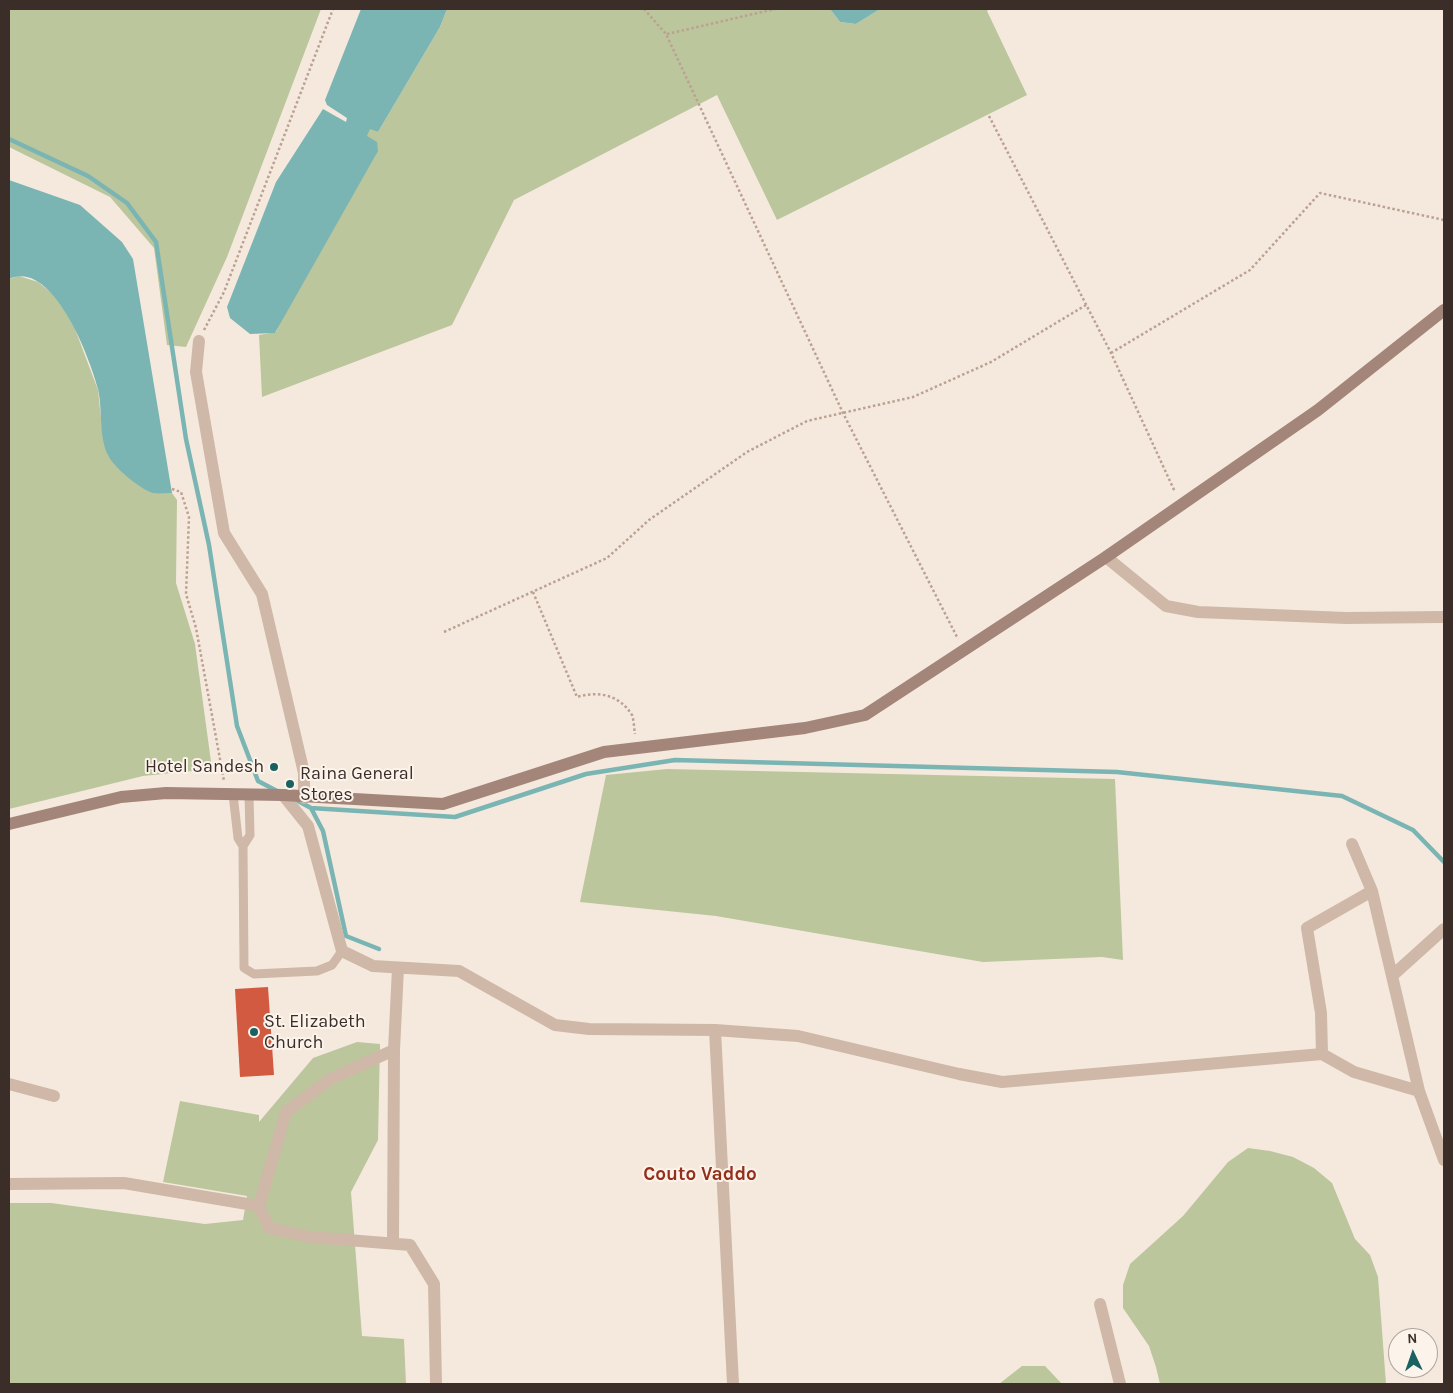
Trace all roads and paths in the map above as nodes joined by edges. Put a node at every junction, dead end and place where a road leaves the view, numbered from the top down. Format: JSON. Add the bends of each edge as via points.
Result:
{"nodes":[{"id":1,"x":333,"y":9,"type":"edge"},
{"id":2,"x":644,"y":9,"type":"edge"},
{"id":3,"x":774,"y":9,"type":"edge"},
{"id":4,"x":666,"y":34,"type":"junction"},
{"id":5,"x":989,"y":116,"type":"dead end"},
{"id":6,"x":1444,"y":220,"type":"edge"},
{"id":7,"x":1086,"y":305,"type":"junction"},
{"id":8,"x":1444,"y":310,"type":"edge"},
{"id":9,"x":199,"y":340,"type":"joint"},
{"id":10,"x":1111,"y":353,"type":"junction"},
{"id":11,"x":843,"y":413,"type":"junction"},
{"id":12,"x":172,"y":489,"type":"dead end"},
{"id":13,"x":1181,"y":505,"type":"junction"},
{"id":14,"x":1106,"y":557,"type":"junction"},
{"id":15,"x":532,"y":592,"type":"junction"},
{"id":16,"x":1444,"y":616,"type":"edge"},
{"id":17,"x":444,"y":632,"type":"dead end"},
{"id":18,"x":964,"y":651,"type":"junction"},
{"id":19,"x":636,"y":748,"type":"junction"},
{"id":20,"x":230,"y":794,"type":"junction"},
{"id":21,"x":249,"y":794,"type":"junction"},
{"id":22,"x":284,"y":795,"type":"junction"},
{"id":23,"x":303,"y":797,"type":"junction"},
{"id":24,"x":9,"y":824,"type":"edge"},
{"id":25,"x":1352,"y":844,"type":"dead end"},
{"id":26,"x":243,"y":846,"type":"junction"},
{"id":27,"x":1372,"y":891,"type":"junction"},
{"id":28,"x":1444,"y":929,"type":"edge"},
{"id":29,"x":342,"y":951,"type":"junction"},
{"id":30,"x":398,"y":968,"type":"junction"},
{"id":31,"x":1393,"y":975,"type":"junction"},
{"id":32,"x":715,"y":1030,"type":"junction"},
{"id":33,"x":394,"y":1050,"type":"junction"},
{"id":34,"x":1322,"y":1054,"type":"junction"},
{"id":35,"x":9,"y":1084,"type":"edge"},
{"id":36,"x":1420,"y":1094,"type":"junction"},
{"id":37,"x":54,"y":1096,"type":"dead end"},
{"id":38,"x":1444,"y":1160,"type":"edge"},
{"id":39,"x":9,"y":1184,"type":"edge"},
{"id":40,"x":259,"y":1206,"type":"junction"},
{"id":41,"x":393,"y":1243,"type":"junction"},
{"id":42,"x":1100,"y":1304,"type":"dead end"},
{"id":43,"x":436,"y":1384,"type":"edge"},
{"id":44,"x":733,"y":1384,"type":"edge"},
{"id":45,"x":1120,"y":1384,"type":"edge"}],
"edges":[{"from":1,"to":9,"type":"path","via":[[224,292]]},
{"from":2,"to":4,"type":"path"},
{"from":3,"to":4,"type":"path"},
{"from":4,"to":11,"type":"path"},
{"from":5,"to":7,"type":"path"},
{"from":6,"to":10,"type":"path","via":[[1320,193],[1250,270]]},
{"from":7,"to":10,"type":"path"},
{"from":7,"to":11,"type":"path","via":[[991,362],[912,397]]},
{"from":8,"to":13,"type":"street","via":[[1318,410]]},
{"from":9,"to":23,"type":"street","via":[[196,372],[224,533],[262,594],[304,773]]},
{"from":10,"to":13,"type":"path"},
{"from":11,"to":15,"type":"path","via":[[807,421],[747,452],[649,520],[607,558]]},
{"from":11,"to":18,"type":"path"},
{"from":12,"to":20,"type":"path","via":[[181,492],[188,517],[186,594]]},
{"from":13,"to":14,"type":"street"},
{"from":14,"to":16,"type":"street","via":[[1166,606],[1198,612],[1346,618]]},
{"from":14,"to":18,"type":"street"},
{"from":15,"to":17,"type":"path"},
{"from":15,"to":19,"type":"path","via":[[577,697],[590,693],[613,696],[632,716]]},
{"from":18,"to":19,"type":"street","via":[[865,715],[805,728]]},
{"from":19,"to":23,"type":"street","via":[[604,752],[443,804]]},
{"from":20,"to":21,"type":"street"},
{"from":20,"to":24,"type":"street","via":[[166,793],[121,797]]},
{"from":20,"to":26,"type":"lane","via":[[238,838]]},
{"from":21,"to":22,"type":"street"},
{"from":21,"to":26,"type":"lane","via":[[250,835]]},
{"from":22,"to":23,"type":"street"},
{"from":22,"to":29,"type":"street","via":[[308,826]]},
{"from":25,"to":27,"type":"street"},
{"from":26,"to":29,"type":"lane","via":[[244,968],[254,974],[317,971],[332,964]]},
{"from":27,"to":31,"type":"street"},
{"from":27,"to":34,"type":"street","via":[[1308,928],[1321,1013]]},
{"from":28,"to":31,"type":"street"},
{"from":29,"to":30,"type":"street","via":[[373,966]]},
{"from":30,"to":32,"type":"street","via":[[459,971],[555,1025],[590,1029]]},
{"from":30,"to":33,"type":"street"},
{"from":31,"to":36,"type":"street"},
{"from":32,"to":34,"type":"street","via":[[798,1036],[1002,1082]]},
{"from":32,"to":44,"type":"street"},
{"from":33,"to":40,"type":"street","via":[[330,1079],[286,1112]]},
{"from":33,"to":41,"type":"street"},
{"from":34,"to":36,"type":"street","via":[[1354,1072],[1419,1091]]},
{"from":35,"to":37,"type":"street"},
{"from":36,"to":38,"type":"street"},
{"from":39,"to":40,"type":"street","via":[[124,1183]]},
{"from":40,"to":41,"type":"street","via":[[269,1228],[310,1237]]},
{"from":41,"to":43,"type":"street","via":[[410,1244],[434,1284]]},
{"from":42,"to":45,"type":"street"}]}
